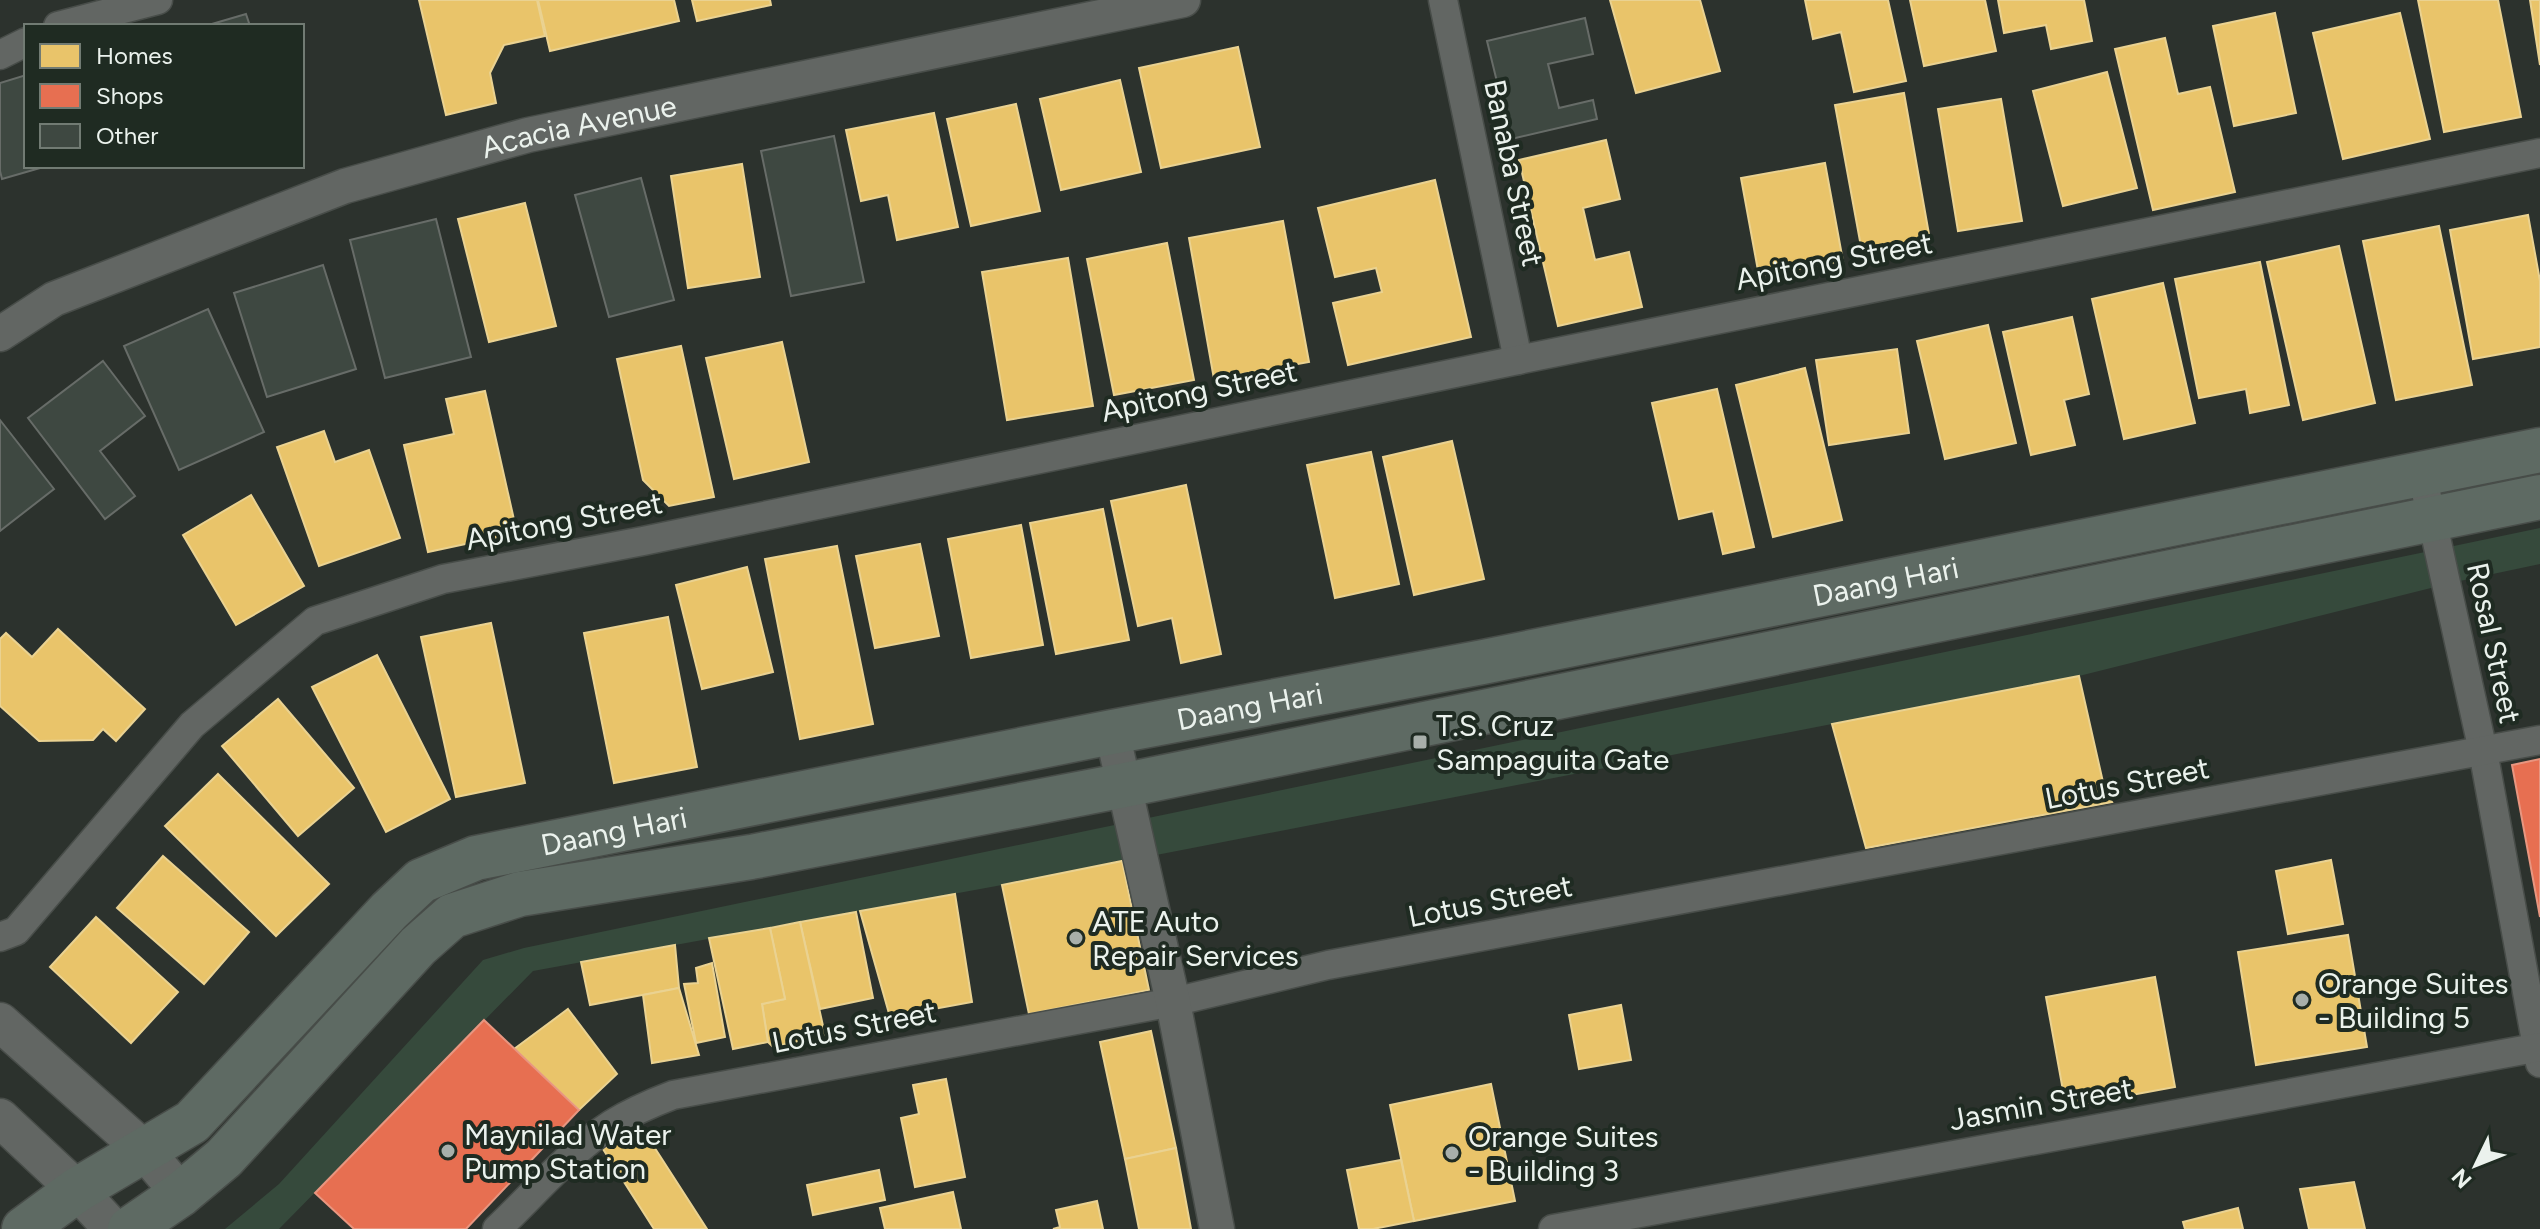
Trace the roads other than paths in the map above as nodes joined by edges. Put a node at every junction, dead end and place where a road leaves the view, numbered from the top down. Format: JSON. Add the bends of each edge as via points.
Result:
{"nodes":[{"id":1,"x":158,"y":0,"type":"edge"},
{"id":2,"x":1183,"y":0,"type":"edge"},
{"id":3,"x":1443,"y":0,"type":"edge"},
{"id":4,"x":66,"y":24,"type":"edge"},
{"id":5,"x":24,"y":43,"type":"edge"},
{"id":6,"x":0,"y":55,"type":"edge"},
{"id":7,"x":2540,"y":153,"type":"edge"},
{"id":8,"x":0,"y":334,"type":"edge"},
{"id":9,"x":1518,"y":360,"type":"junction"},
{"id":10,"x":2540,"y":450,"type":"edge"},
{"id":11,"x":2422,"y":474,"type":"junction"},
{"id":12,"x":2540,"y":497,"type":"edge"},
{"id":13,"x":2433,"y":519,"type":"junction"},
{"id":14,"x":1112,"y":732,"type":"junction"},
{"id":15,"x":2540,"y":740,"type":"edge"},
{"id":16,"x":2483,"y":751,"type":"junction"},
{"id":17,"x":1125,"y":785,"type":"junction"},
{"id":18,"x":0,"y":937,"type":"edge"},
{"id":19,"x":1173,"y":1002,"type":"junction"},
{"id":20,"x":0,"y":1022,"type":"edge"},
{"id":21,"x":2539,"y":1053,"type":"edge"},
{"id":22,"x":0,"y":1118,"type":"edge"},
{"id":23,"x":143,"y":1149,"type":"junction"},
{"id":24,"x":77,"y":1190,"type":"junction"},
{"id":25,"x":181,"y":1194,"type":"junction"},
{"id":26,"x":24,"y":1229,"type":"edge"},
{"id":27,"x":113,"y":1229,"type":"edge"},
{"id":28,"x":130,"y":1229,"type":"edge"},
{"id":29,"x":497,"y":1229,"type":"edge"},
{"id":30,"x":1217,"y":1229,"type":"edge"},
{"id":31,"x":1553,"y":1229,"type":"edge"}],
"edges":[{"from":1,"to":4,"type":"street"},
{"from":2,"to":8,"type":"street","name":"Acacia Avenue","via":[[528,135],[345,186],[54,299]]},
{"from":3,"to":9,"type":"street","name":"Banaba Street"},
{"from":5,"to":6,"type":"street"},
{"from":7,"to":9,"type":"street","name":"Apitong Street"},
{"from":9,"to":18,"type":"street","name":"Apitong Street","via":[[443,579],[315,621],[192,725],[16,931]]},
{"from":10,"to":11,"type":"main road","name":"Daang Hari"},
{"from":11,"to":13,"type":"street","name":"Rosal Street"},
{"from":11,"to":14,"type":"main road","name":"Daang Hari"},
{"from":12,"to":13,"type":"main road","name":"Daang Hari"},
{"from":13,"to":16,"type":"street","name":"Rosal Street"},
{"from":13,"to":17,"type":"main road","name":"Daang Hari"},
{"from":14,"to":17,"type":"street"},
{"from":14,"to":23,"type":"main road","name":"Daang Hari","via":[[476,858],[421,881],[192,1122]]},
{"from":15,"to":16,"type":"street","name":"Lotus Street"},
{"from":16,"to":19,"type":"street","name":"Lotus Street","via":[[1343,962]]},
{"from":16,"to":21,"type":"street","name":"Rosal Street"},
{"from":17,"to":19,"type":"street"},
{"from":17,"to":25,"type":"main road","name":"Daang Hari","via":[[751,857],[520,894],[452,916],[418,946],[224,1158]]},
{"from":19,"to":29,"type":"street","name":"Lotus Street","via":[[673,1095],[612,1124]]},
{"from":19,"to":30,"type":"street"},
{"from":20,"to":23,"type":"main road"},
{"from":21,"to":31,"type":"street","name":"Jasmin Street"},
{"from":22,"to":24,"type":"main road"},
{"from":23,"to":24,"type":"main road","name":"Daang Hari"},
{"from":23,"to":25,"type":"main road"},
{"from":24,"to":26,"type":"main road","name":"Daang Hari"},
{"from":24,"to":27,"type":"main road"},
{"from":25,"to":28,"type":"main road","name":"Daang Hari"}]}
